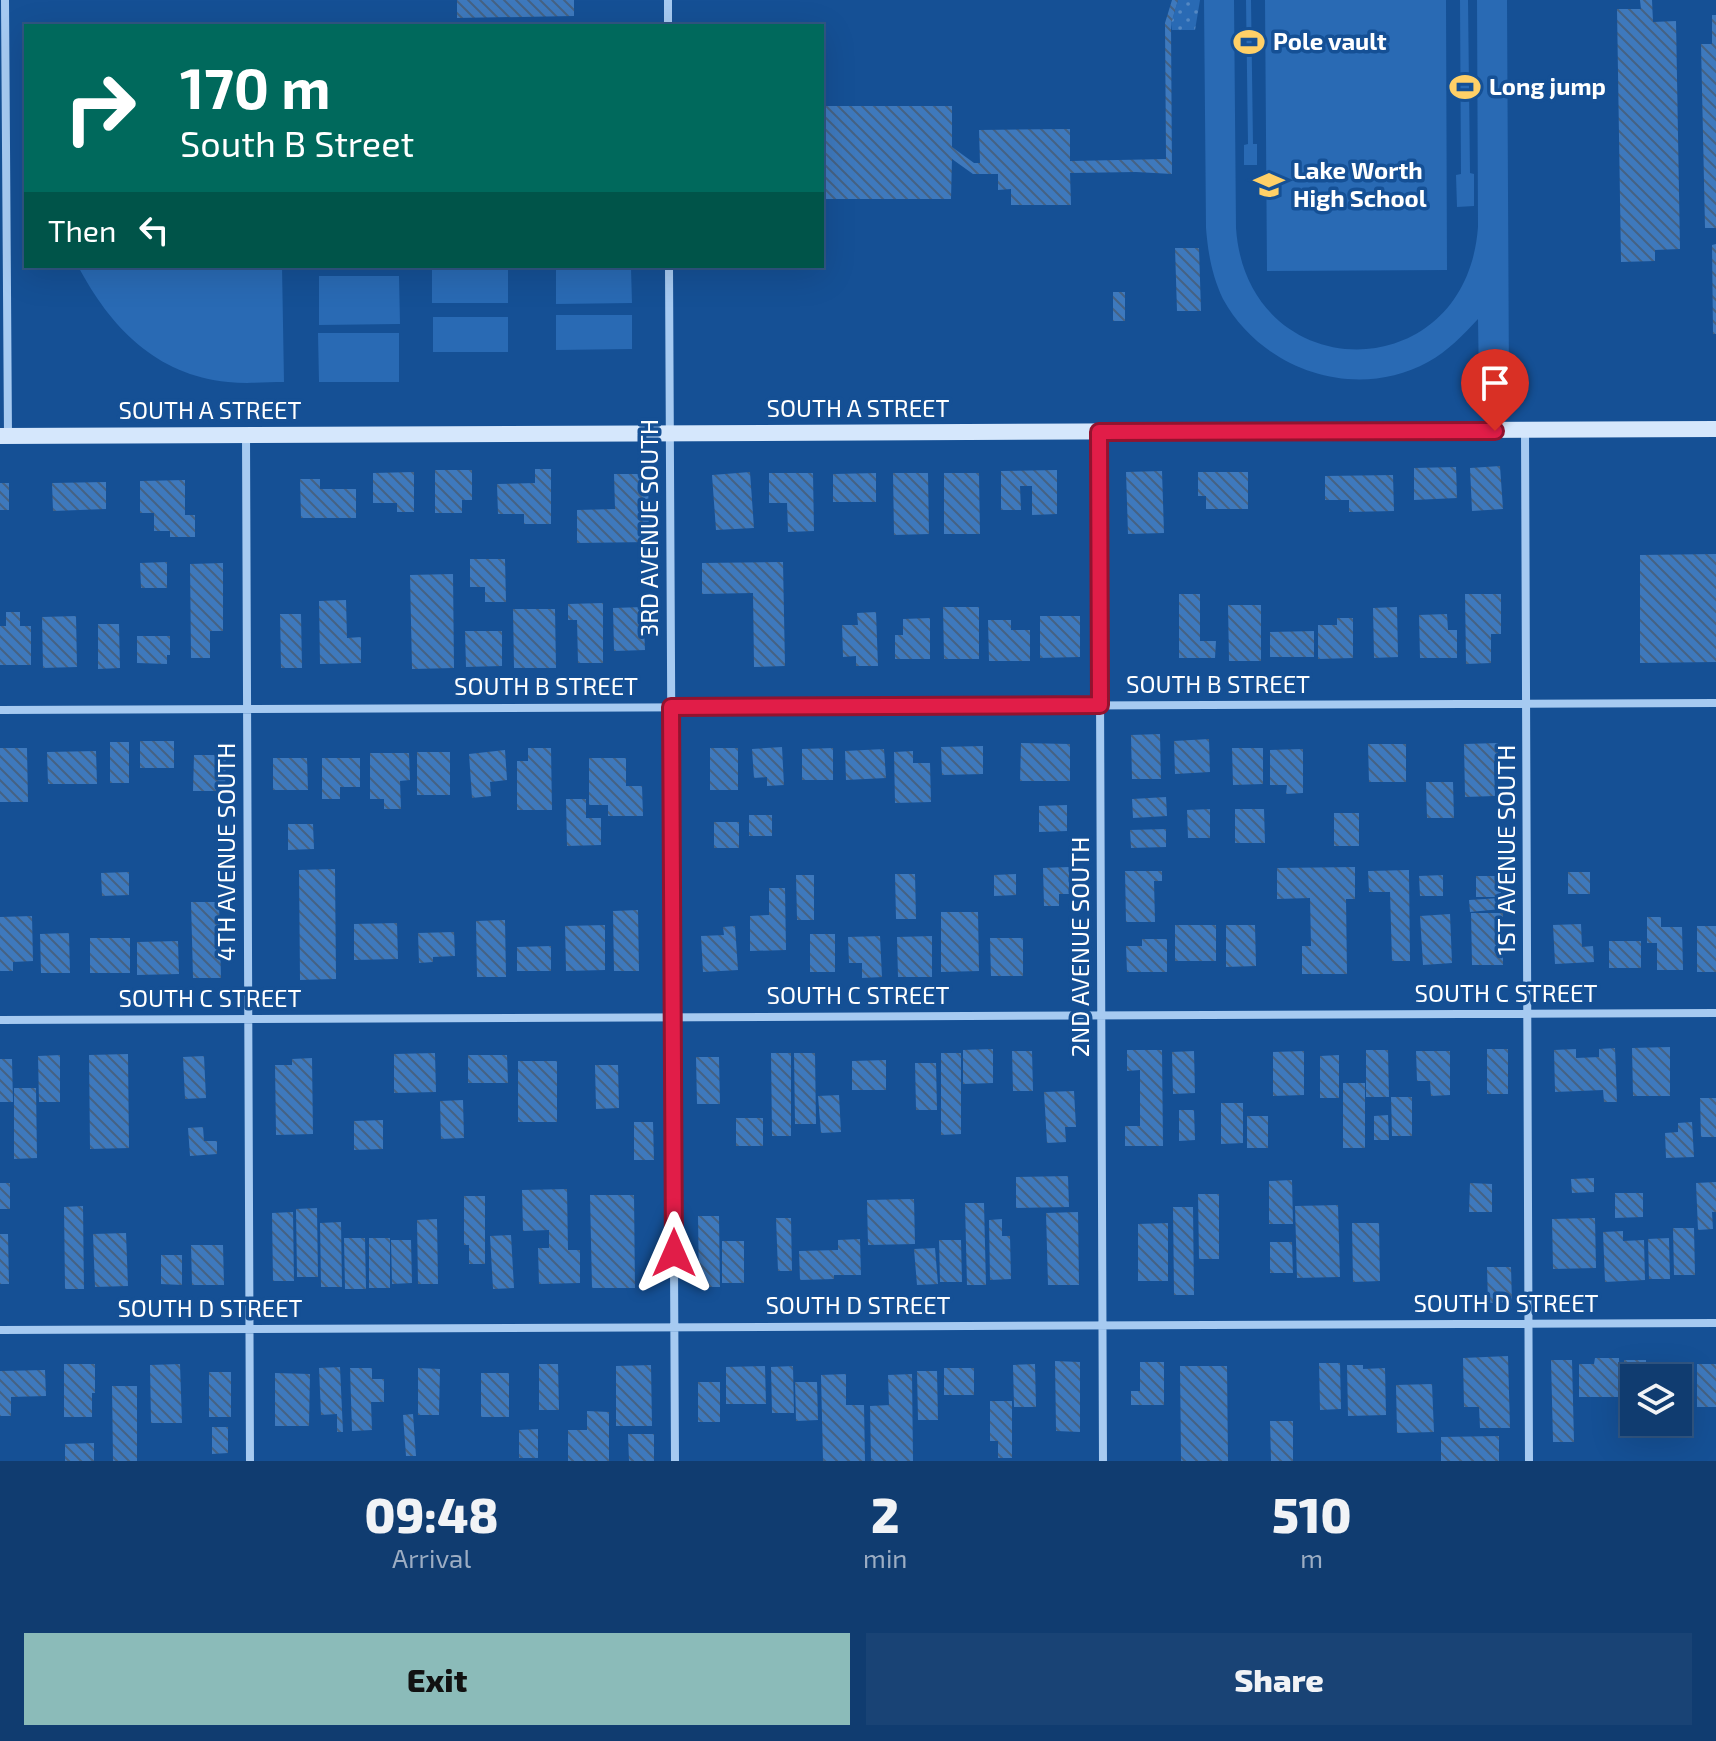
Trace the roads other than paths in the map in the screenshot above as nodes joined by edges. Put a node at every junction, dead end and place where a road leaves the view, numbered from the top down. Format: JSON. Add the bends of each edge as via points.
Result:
{"nodes":[{"id":1,"x":5,"y":0,"type":"edge"},
{"id":2,"x":668,"y":0,"type":"edge"},
{"id":3,"x":668,"y":24,"type":"edge"},
{"id":4,"x":669,"y":268,"type":"edge"},
{"id":5,"x":1716,"y":429,"type":"edge"},
{"id":6,"x":1525,"y":430,"type":"junction"},
{"id":7,"x":1099,"y":432,"type":"junction"},
{"id":8,"x":670,"y":433,"type":"junction"},
{"id":9,"x":246,"y":435,"type":"junction"},
{"id":10,"x":4,"y":436,"type":"edge"},
{"id":11,"x":1716,"y":703,"type":"edge"},
{"id":12,"x":1526,"y":704,"type":"junction"},
{"id":13,"x":1100,"y":705,"type":"junction"},
{"id":14,"x":671,"y":707,"type":"junction"},
{"id":15,"x":247,"y":709,"type":"junction"},
{"id":16,"x":0,"y":710,"type":"edge"},
{"id":17,"x":1716,"y":1013,"type":"edge"},
{"id":18,"x":1528,"y":1014,"type":"junction"},
{"id":19,"x":1101,"y":1015,"type":"junction"},
{"id":20,"x":673,"y":1017,"type":"junction"},
{"id":21,"x":248,"y":1019,"type":"junction"},
{"id":22,"x":0,"y":1020,"type":"edge"},
{"id":23,"x":1716,"y":1323,"type":"edge"},
{"id":24,"x":1529,"y":1324,"type":"junction"},
{"id":25,"x":1102,"y":1326,"type":"junction"},
{"id":26,"x":674,"y":1327,"type":"junction"},
{"id":27,"x":250,"y":1329,"type":"junction"},
{"id":28,"x":0,"y":1330,"type":"edge"},
{"id":29,"x":250,"y":1461,"type":"edge"},
{"id":30,"x":675,"y":1461,"type":"edge"},
{"id":31,"x":1103,"y":1461,"type":"edge"},
{"id":32,"x":1529,"y":1461,"type":"edge"}],
"edges":[{"from":1,"to":10,"type":"street"},
{"from":2,"to":3,"type":"street"},
{"from":4,"to":8,"type":"street","name":"3RD AVENUE SOUTH"},
{"from":5,"to":6,"type":"street","name":"SOUTH A STREET"},
{"from":6,"to":7,"type":"street","name":"SOUTH A STREET"},
{"from":6,"to":12,"type":"street","name":"1ST AVENUE SOUTH"},
{"from":7,"to":8,"type":"street","name":"SOUTH A STREET"},
{"from":7,"to":13,"type":"street","name":"2ND AVENUE SOUTH"},
{"from":8,"to":9,"type":"street","name":"SOUTH A STREET"},
{"from":8,"to":14,"type":"street","name":"3RD AVENUE SOUTH"},
{"from":9,"to":10,"type":"street","name":"SOUTH A STREET"},
{"from":9,"to":15,"type":"street","name":"4TH AVENUE SOUTH"},
{"from":11,"to":12,"type":"street","name":"SOUTH B STREET"},
{"from":12,"to":13,"type":"street","name":"SOUTH B STREET"},
{"from":12,"to":18,"type":"street","name":"1ST AVENUE SOUTH"},
{"from":13,"to":14,"type":"street","name":"SOUTH B STREET"},
{"from":13,"to":19,"type":"street","name":"2ND AVENUE SOUTH"},
{"from":14,"to":15,"type":"street","name":"SOUTH B STREET"},
{"from":14,"to":20,"type":"street","name":"3RD AVENUE SOUTH"},
{"from":15,"to":16,"type":"street","name":"SOUTH B STREET"},
{"from":15,"to":21,"type":"street","name":"4TH AVENUE SOUTH"},
{"from":17,"to":18,"type":"street","name":"SOUTH C STREET"},
{"from":18,"to":19,"type":"street","name":"SOUTH C STREET"},
{"from":18,"to":24,"type":"street","name":"1ST AVENUE SOUTH"},
{"from":19,"to":20,"type":"street","name":"SOUTH C STREET"},
{"from":19,"to":25,"type":"street","name":"2ND AVENUE SOUTH"},
{"from":20,"to":21,"type":"street","name":"SOUTH C STREET"},
{"from":20,"to":26,"type":"street","name":"3RD AVENUE SOUTH"},
{"from":21,"to":22,"type":"street","name":"SOUTH C STREET"},
{"from":21,"to":27,"type":"street","name":"4TH AVENUE SOUTH"},
{"from":23,"to":24,"type":"street","name":"SOUTH D STREET"},
{"from":24,"to":25,"type":"street","name":"SOUTH D STREET"},
{"from":24,"to":32,"type":"street","name":"1ST AVENUE SOUTH"},
{"from":25,"to":26,"type":"street","name":"SOUTH D STREET"},
{"from":25,"to":31,"type":"street","name":"2ND AVENUE SOUTH"},
{"from":26,"to":27,"type":"street","name":"SOUTH D STREET"},
{"from":26,"to":30,"type":"street","name":"3RD AVENUE SOUTH"},
{"from":27,"to":28,"type":"street","name":"SOUTH D STREET"},
{"from":27,"to":29,"type":"street","name":"4TH AVENUE SOUTH"}]}
